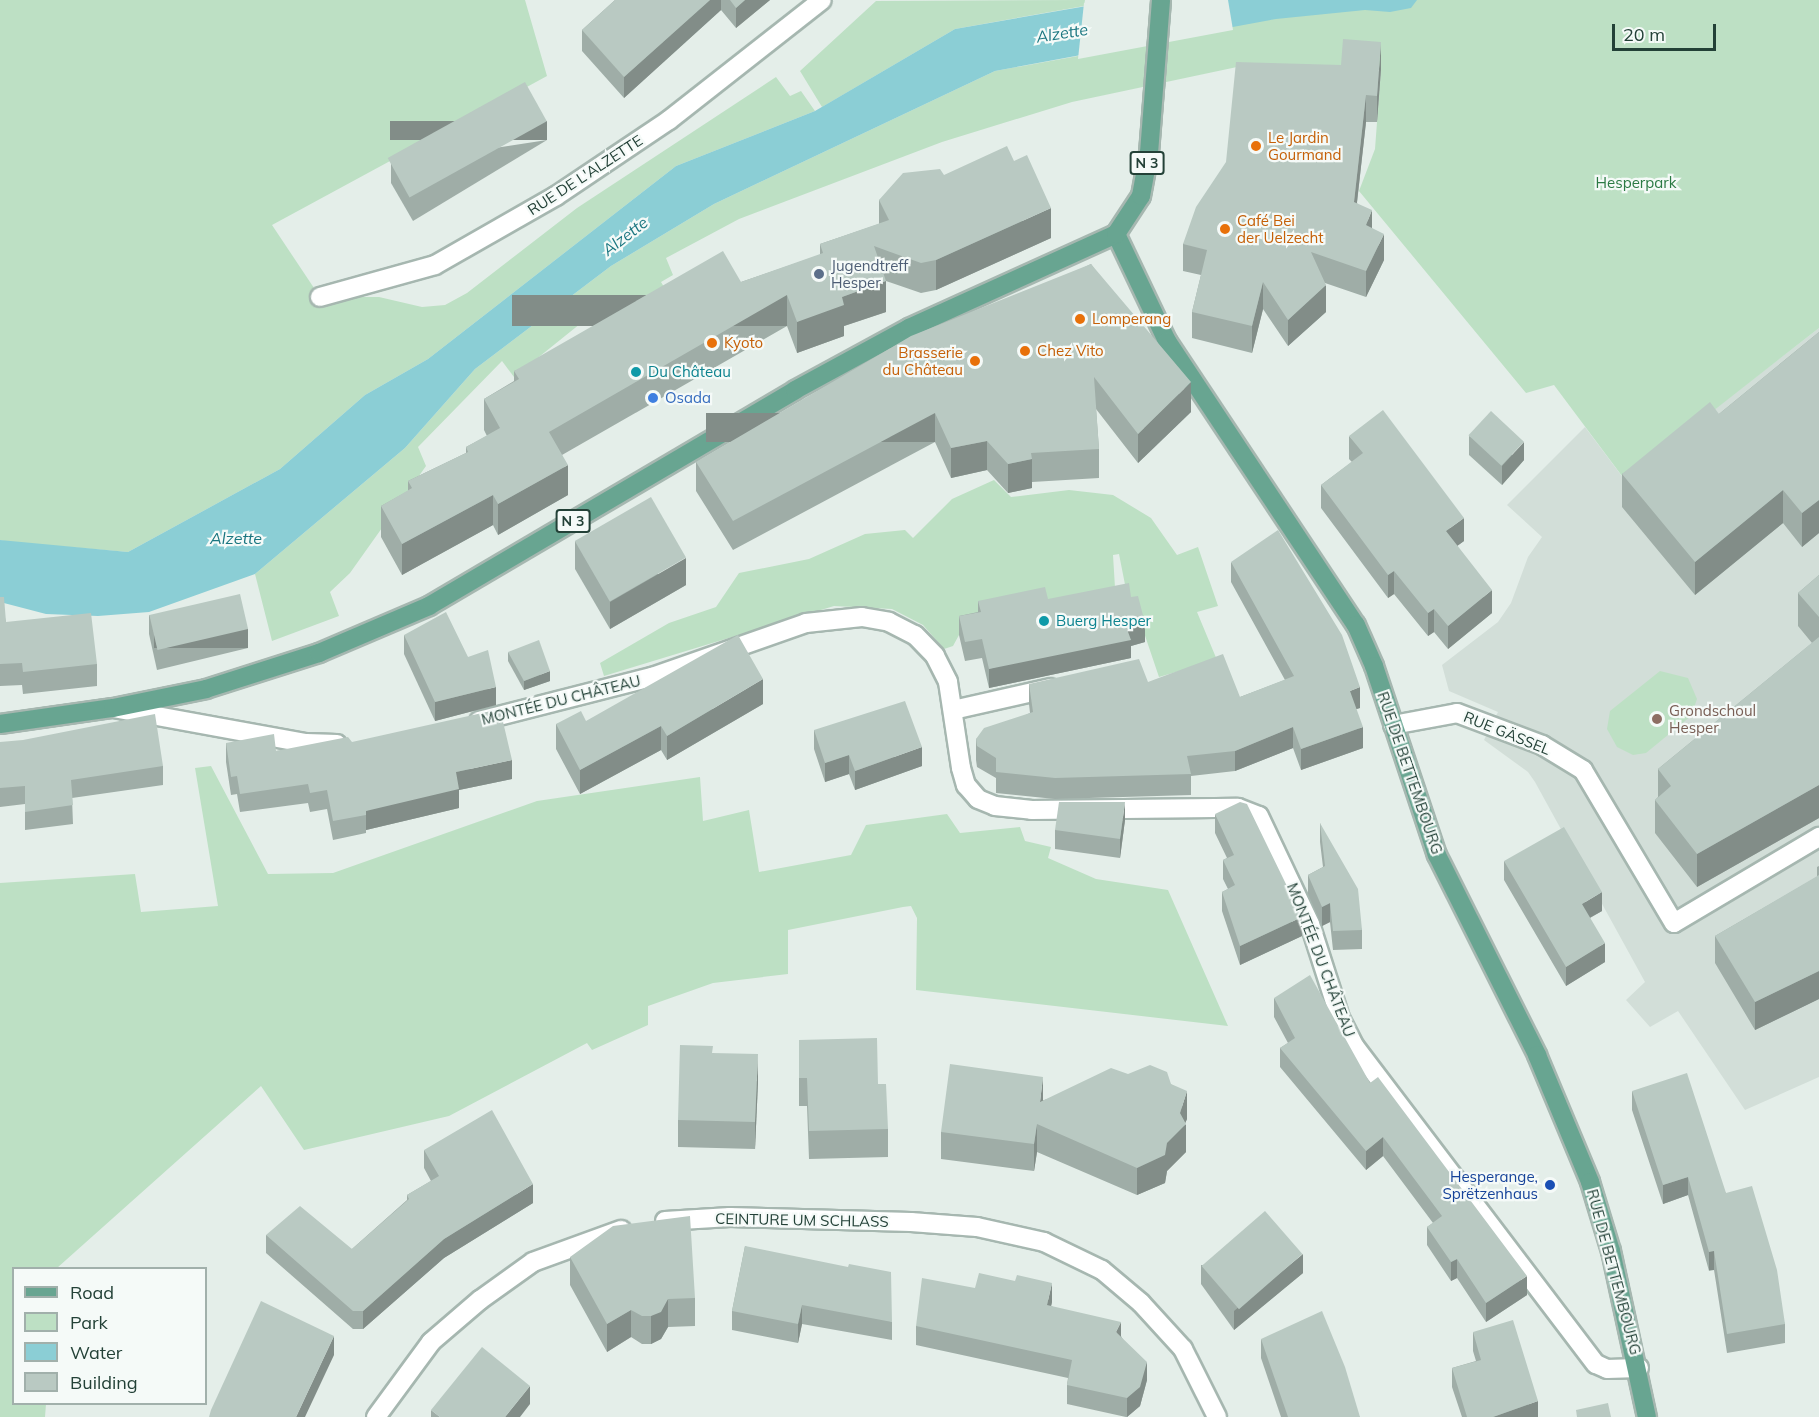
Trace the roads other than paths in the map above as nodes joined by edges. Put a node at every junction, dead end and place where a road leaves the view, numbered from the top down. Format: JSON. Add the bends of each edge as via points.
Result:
{"nodes":[{"id":1,"x":822,"y":0,"type":"edge"},
{"id":2,"x":1161,"y":0,"type":"edge"},
{"id":3,"x":1116,"y":234,"type":"junction"},
{"id":4,"x":320,"y":297,"type":"dead end"},
{"id":5,"x":1065,"y":685,"type":"edge"},
{"id":6,"x":113,"y":708,"type":"junction"},
{"id":7,"x":952,"y":710,"type":"junction"},
{"id":8,"x":0,"y":724,"type":"edge"},
{"id":9,"x":1393,"y":725,"type":"junction"},
{"id":10,"x":458,"y":727,"type":"edge"},
{"id":11,"x":355,"y":745,"type":"edge"},
{"id":12,"x":1819,"y":837,"type":"edge"},
{"id":13,"x":1639,"y":1368,"type":"junction"},
{"id":14,"x":376,"y":1417,"type":"edge"},
{"id":15,"x":1217,"y":1417,"type":"edge"},
{"id":16,"x":1647,"y":1417,"type":"edge"}],
"edges":[{"from":1,"to":4,"type":"street","name":"RUE DE L'ALZETTE","via":[[669,120],[556,196],[435,265]]},
{"from":2,"to":3,"type":"main road","number":"N 3","via":[[1149,153],[1141,196]]},
{"from":3,"to":6,"type":"main road","number":"N 3","via":[[909,328],[795,390],[429,606],[319,653],[206,688]]},
{"from":3,"to":9,"type":"main road","name":"RUE DE BETTEMBOURG","via":[[1167,341],[1356,625]]},
{"from":5,"to":7,"type":"street"},
{"from":6,"to":8,"type":"main road","number":"N 3"},
{"from":6,"to":11,"type":"street","via":[[306,743]]},
{"from":7,"to":10,"type":"street","name":"MONTÉE DU CHÂTEAU","via":[[948,682],[935,656],[915,635],[889,622],[833,618],[806,623],[652,677]]},
{"from":7,"to":13,"type":"street","name":"MONTÉE DU CHÂTEAU","via":[[966,785],[978,799],[995,806],[1032,810],[1238,808],[1259,816],[1310,924],[1340,1018],[1355,1047],[1596,1364],[1607,1369]]},
{"from":9,"to":12,"type":"street","name":"RUE GÄSSEL","via":[[1457,713],[1542,745],[1583,770],[1674,923],[1811,838]]},
{"from":9,"to":13,"type":"main road","name":"RUE DE BETTEMBOURG","via":[[1437,855],[1537,1055],[1590,1182]]},
{"from":13,"to":16,"type":"main road","name":"RUE DE BETTEMBOURG"},
{"from":14,"to":15,"type":"street","name":"CEINTURE UM SCHLASS","via":[[431,1342],[480,1300],[534,1262],[611,1231],[730,1217],[978,1227],[1044,1242],[1102,1270],[1141,1304],[1183,1349]]}]}
